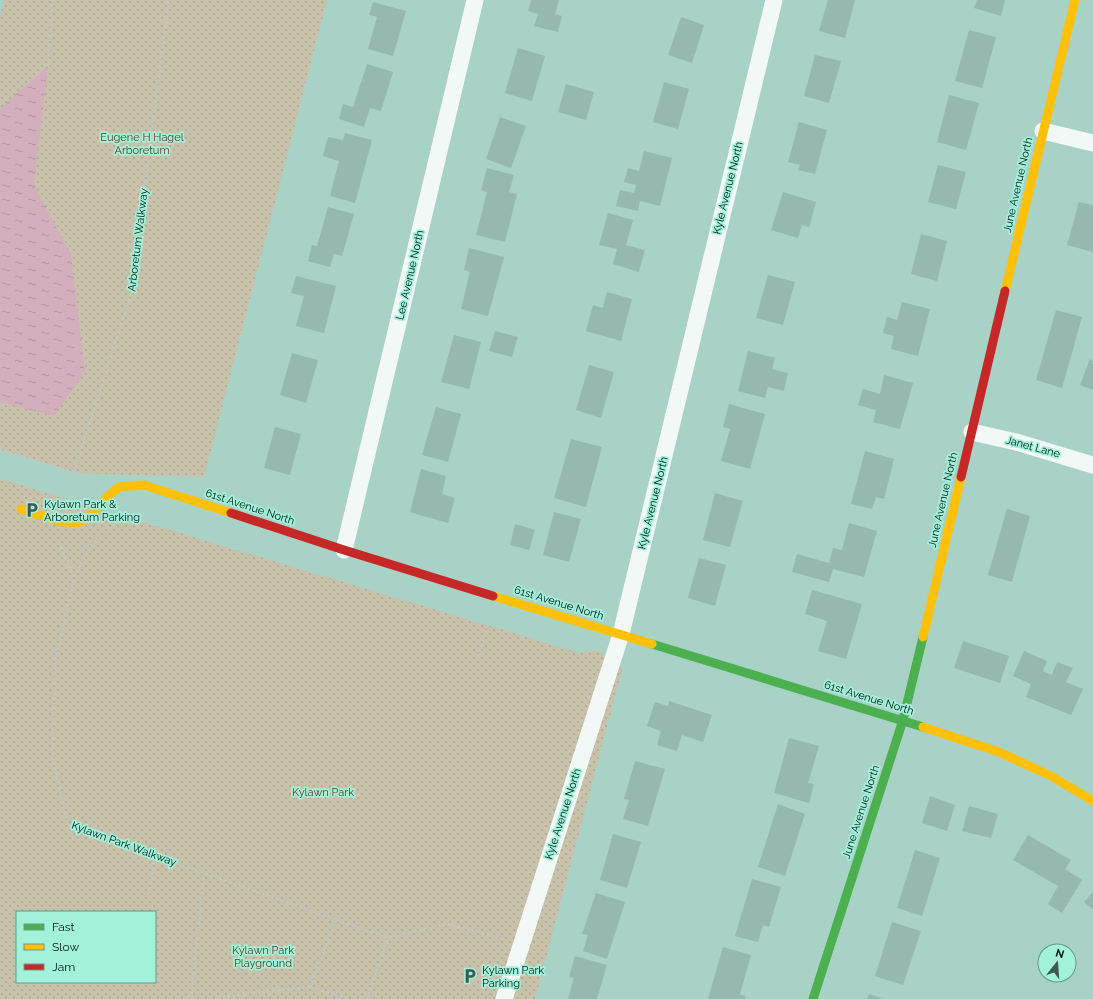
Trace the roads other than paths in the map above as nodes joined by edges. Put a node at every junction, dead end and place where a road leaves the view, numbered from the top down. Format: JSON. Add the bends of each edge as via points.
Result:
{"nodes":[{"id":1,"x":475,"y":0,"type":"edge"},
{"id":2,"x":774,"y":0,"type":"edge"},
{"id":3,"x":1075,"y":0,"type":"edge"},
{"id":4,"x":1043,"y":131,"type":"junction"},
{"id":5,"x":1093,"y":143,"type":"edge"},
{"id":6,"x":972,"y":432,"type":"junction"},
{"id":7,"x":1093,"y":465,"type":"edge"},
{"id":8,"x":21,"y":509,"type":"dead end"},
{"id":9,"x":344,"y":550,"type":"junction"},
{"id":10,"x":621,"y":634,"type":"junction"},
{"id":11,"x":903,"y":720,"type":"junction"},
{"id":12,"x":1093,"y":801,"type":"edge"},
{"id":13,"x":504,"y":999,"type":"edge"},
{"id":14,"x":813,"y":999,"type":"edge"}],
"edges":[{"from":1,"to":9,"type":"street","name":"Lee Avenue North"},
{"from":2,"to":10,"type":"street","name":"Kyle Avenue North"},
{"from":3,"to":4,"type":"street","name":"June Avenue North"},
{"from":4,"to":5,"type":"street"},
{"from":4,"to":6,"type":"street","name":"June Avenue North"},
{"from":6,"to":7,"type":"street","name":"Janet Lane"},
{"from":6,"to":11,"type":"street","name":"June Avenue North"},
{"from":8,"to":9,"type":"street","name":"61st Avenue North","via":[[62,522],[79,523],[120,487],[144,485]]},
{"from":9,"to":10,"type":"street","name":"61st Avenue North"},
{"from":10,"to":11,"type":"street","name":"61st Avenue North"},
{"from":10,"to":13,"type":"street","name":"Kyle Avenue North"},
{"from":11,"to":12,"type":"street","name":"61st Avenue North","via":[[999,752],[1051,776]]},
{"from":11,"to":14,"type":"street","name":"June Avenue North"}]}
